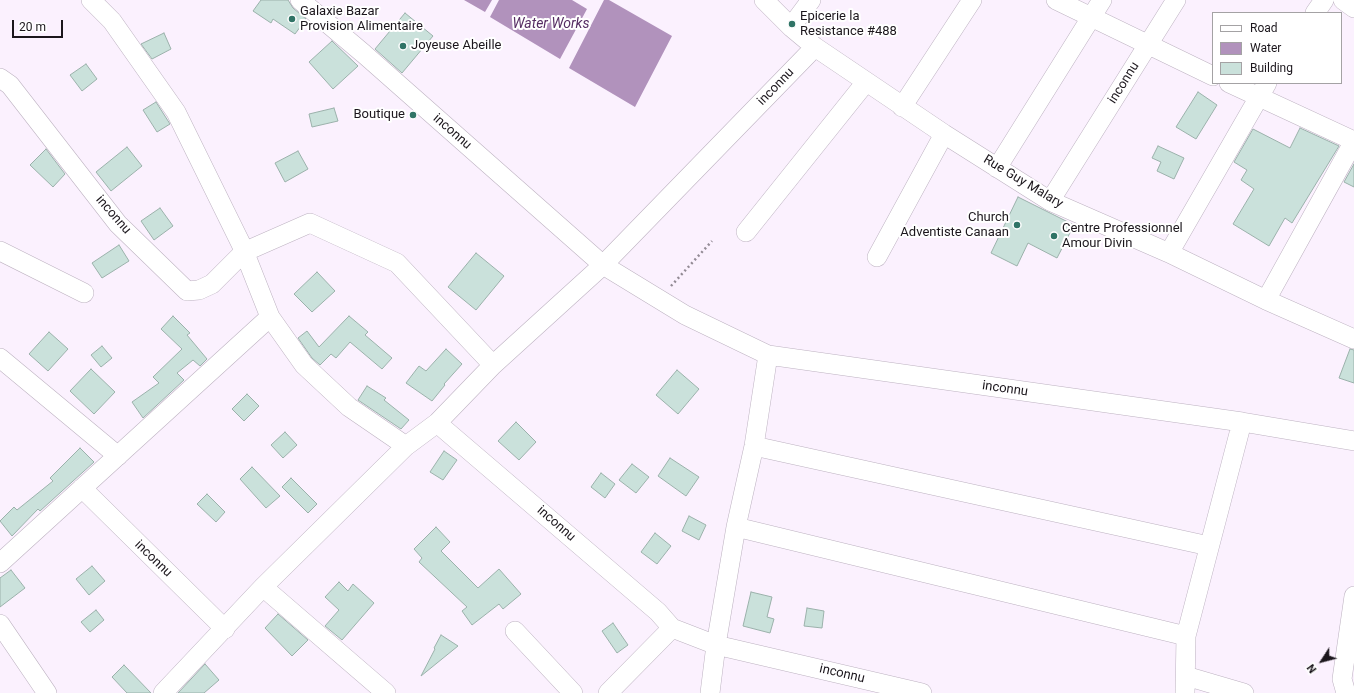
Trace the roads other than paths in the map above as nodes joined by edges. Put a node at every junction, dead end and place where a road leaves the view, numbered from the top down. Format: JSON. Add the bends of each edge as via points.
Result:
{"nodes":[{"id":1,"x":91,"y":0,"type":"edge"},
{"id":2,"x":300,"y":0,"type":"edge"},
{"id":3,"x":764,"y":0,"type":"edge"},
{"id":4,"x":811,"y":0,"type":"edge"},
{"id":5,"x":1056,"y":0,"type":"edge"},
{"id":6,"x":1102,"y":0,"type":"edge"},
{"id":7,"x":1176,"y":0,"type":"edge"},
{"id":8,"x":1324,"y":0,"type":"edge"},
{"id":9,"x":1343,"y":0,"type":"edge"},
{"id":10,"x":967,"y":2,"type":"edge"},
{"id":11,"x":1354,"y":8,"type":"edge"},
{"id":12,"x":1316,"y":12,"type":"edge"},
{"id":13,"x":1091,"y":17,"type":"junction"},
{"id":14,"x":791,"y":27,"type":"junction"},
{"id":15,"x":815,"y":46,"type":"junction"},
{"id":16,"x":1148,"y":46,"type":"junction"},
{"id":17,"x":1212,"y":76,"type":"edge"},
{"id":18,"x":0,"y":78,"type":"edge"},
{"id":19,"x":866,"y":82,"type":"junction"},
{"id":20,"x":1234,"y":84,"type":"edge"},
{"id":21,"x":1263,"y":90,"type":"edge"},
{"id":22,"x":902,"y":106,"type":"junction"},
{"id":23,"x":944,"y":134,"type":"junction"},
{"id":24,"x":1354,"y":141,"type":"edge"},
{"id":25,"x":997,"y":168,"type":"junction"},
{"id":26,"x":1050,"y":201,"type":"junction"},
{"id":27,"x":746,"y":232,"type":"dead end"},
{"id":28,"x":0,"y":251,"type":"edge"},
{"id":29,"x":244,"y":252,"type":"junction"},
{"id":30,"x":1169,"y":253,"type":"junction"},
{"id":31,"x":877,"y":257,"type":"dead end"},
{"id":32,"x":603,"y":265,"type":"junction"},
{"id":33,"x":84,"y":293,"type":"dead end"},
{"id":34,"x":1266,"y":300,"type":"junction"},
{"id":35,"x":270,"y":316,"type":"junction"},
{"id":36,"x":1354,"y":339,"type":"edge"},
{"id":37,"x":768,"y":355,"type":"junction"},
{"id":38,"x":0,"y":358,"type":"edge"},
{"id":39,"x":493,"y":365,"type":"junction"},
{"id":40,"x":1242,"y":422,"type":"junction"},
{"id":41,"x":437,"y":423,"type":"junction"},
{"id":42,"x":1354,"y":441,"type":"edge"},
{"id":43,"x":406,"y":446,"type":"junction"},
{"id":44,"x":754,"y":446,"type":"junction"},
{"id":45,"x":118,"y":456,"type":"junction"},
{"id":46,"x":82,"y":488,"type":"junction"},
{"id":47,"x":736,"y":527,"type":"junction"},
{"id":48,"x":1209,"y":546,"type":"junction"},
{"id":49,"x":0,"y":563,"type":"edge"},
{"id":50,"x":263,"y":587,"type":"junction"},
{"id":51,"x":1354,"y":596,"type":"edge"},
{"id":52,"x":0,"y":624,"type":"edge"},
{"id":53,"x":672,"y":628,"type":"junction"},
{"id":54,"x":225,"y":629,"type":"junction"},
{"id":55,"x":515,"y":632,"type":"dead end"},
{"id":56,"x":1186,"y":636,"type":"junction"},
{"id":57,"x":716,"y":644,"type":"junction"},
{"id":58,"x":1185,"y":684,"type":"edge"},
{"id":59,"x":47,"y":693,"type":"edge"},
{"id":60,"x":163,"y":693,"type":"edge"},
{"id":61,"x":386,"y":693,"type":"edge"},
{"id":62,"x":573,"y":693,"type":"edge"},
{"id":63,"x":608,"y":693,"type":"edge"},
{"id":64,"x":710,"y":693,"type":"edge"},
{"id":65,"x":922,"y":693,"type":"edge"},
{"id":66,"x":1244,"y":693,"type":"edge"},
{"id":67,"x":1346,"y":693,"type":"edge"}],
"edges":[{"from":1,"to":29,"type":"street","via":[[112,21],[176,112]]},
{"from":2,"to":32,"type":"street","name":"inconnu"},
{"from":3,"to":14,"type":"street","name":"Rue Guy Malary"},
{"from":4,"to":14,"type":"street"},
{"from":5,"to":13,"type":"street"},
{"from":6,"to":13,"type":"street"},
{"from":7,"to":16,"type":"street","name":"inconnu"},
{"from":8,"to":12,"type":"street"},
{"from":9,"to":11,"type":"street"},
{"from":10,"to":22,"type":"street"},
{"from":13,"to":16,"type":"street"},
{"from":13,"to":25,"type":"street"},
{"from":14,"to":15,"type":"street","name":"Rue Guy Malary"},
{"from":15,"to":19,"type":"street","name":"Rue Guy Malary"},
{"from":15,"to":32,"type":"street","name":"inconnu"},
{"from":16,"to":17,"type":"street"},
{"from":16,"to":26,"type":"street","name":"inconnu"},
{"from":18,"to":29,"type":"street","name":"inconnu","via":[[10,85],[118,224],[187,290],[199,290],[212,284]]},
{"from":19,"to":22,"type":"street","name":"Rue Guy Malary"},
{"from":19,"to":27,"type":"street"},
{"from":20,"to":21,"type":"street"},
{"from":21,"to":24,"type":"street"},
{"from":21,"to":30,"type":"street"},
{"from":22,"to":23,"type":"street","name":"Rue Guy Malary"},
{"from":23,"to":25,"type":"street","name":"Rue Guy Malary"},
{"from":23,"to":31,"type":"street"},
{"from":24,"to":34,"type":"street"},
{"from":25,"to":26,"type":"street","name":"Rue Guy Malary"},
{"from":26,"to":30,"type":"street","name":"Rue Guy Malary"},
{"from":28,"to":33,"type":"street"},
{"from":29,"to":35,"type":"street"},
{"from":29,"to":39,"type":"street","name":"inconnu","via":[[310,223],[397,263]]},
{"from":30,"to":34,"type":"street","name":"Rue Guy Malary"},
{"from":32,"to":37,"type":"street","name":"inconnu","via":[[684,315]]},
{"from":32,"to":39,"type":"street","name":"inconnu"},
{"from":34,"to":36,"type":"street","name":"Rue Guy Malary"},
{"from":35,"to":43,"type":"street","via":[[304,366],[349,407]]},
{"from":35,"to":45,"type":"street"},
{"from":37,"to":40,"type":"street","name":"inconnu"},
{"from":37,"to":44,"type":"street"},
{"from":38,"to":45,"type":"street"},
{"from":39,"to":41,"type":"street","name":"inconnu"},
{"from":40,"to":42,"type":"street","name":"inconnu"},
{"from":40,"to":48,"type":"street"},
{"from":41,"to":43,"type":"street","name":"inconnu"},
{"from":41,"to":53,"type":"street","name":"inconnu","via":[[658,612]]},
{"from":43,"to":50,"type":"street","name":"inconnu"},
{"from":44,"to":47,"type":"street"},
{"from":44,"to":48,"type":"street"},
{"from":45,"to":46,"type":"street"},
{"from":46,"to":49,"type":"street"},
{"from":46,"to":54,"type":"street","name":"inconnu"},
{"from":47,"to":56,"type":"street"},
{"from":47,"to":57,"type":"street"},
{"from":48,"to":56,"type":"street"},
{"from":50,"to":54,"type":"street","name":"inconnu"},
{"from":50,"to":61,"type":"street"},
{"from":51,"to":67,"type":"street","via":[[1342,679]]},
{"from":52,"to":59,"type":"street"},
{"from":53,"to":57,"type":"street","name":"inconnu"},
{"from":53,"to":63,"type":"street"},
{"from":54,"to":60,"type":"street","name":"inconnu"},
{"from":55,"to":62,"type":"street"},
{"from":56,"to":58,"type":"street"},
{"from":57,"to":64,"type":"street"},
{"from":57,"to":65,"type":"street","name":"inconnu"},
{"from":58,"to":66,"type":"street"}]}
